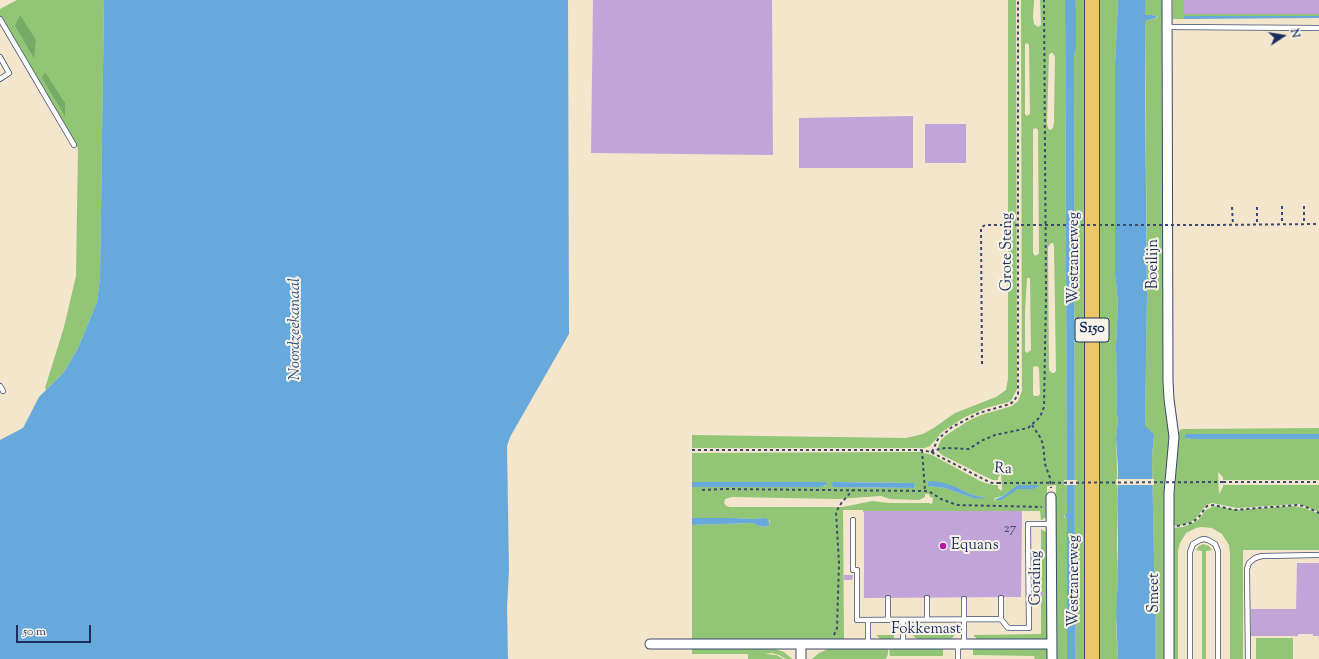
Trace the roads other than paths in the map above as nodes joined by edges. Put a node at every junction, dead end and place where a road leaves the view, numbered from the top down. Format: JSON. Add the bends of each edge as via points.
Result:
{"nodes":[{"id":1,"x":1092,"y":0,"type":"edge"},
{"id":2,"x":1167,"y":0,"type":"edge"},
{"id":3,"x":0,"y":19,"type":"edge"},
{"id":4,"x":1167,"y":27,"type":"junction"},
{"id":5,"x":1319,"y":28,"type":"edge"},
{"id":6,"x":0,"y":57,"type":"edge"},
{"id":7,"x":0,"y":79,"type":"edge"},
{"id":8,"x":74,"y":145,"type":"dead end"},
{"id":9,"x":0,"y":386,"type":"edge"},
{"id":10,"x":3,"y":391,"type":"dead end"},
{"id":11,"x":1051,"y":497,"type":"road end"},
{"id":12,"x":853,"y":520,"type":"dead end"},
{"id":13,"x":1051,"y":524,"type":"junction"},
{"id":14,"x":1169,"y":527,"type":"joint"},
{"id":15,"x":1319,"y":555,"type":"edge"},
{"id":16,"x":888,"y":598,"type":"dead end"},
{"id":17,"x":927,"y":598,"type":"dead end"},
{"id":18,"x":1001,"y":598,"type":"dead end"},
{"id":19,"x":964,"y":599,"type":"dead end"},
{"id":20,"x":927,"y":619,"type":"junction"},
{"id":21,"x":964,"y":619,"type":"junction"},
{"id":22,"x":1001,"y":619,"type":"junction"},
{"id":23,"x":868,"y":620,"type":"junction"},
{"id":24,"x":888,"y":620,"type":"junction"},
{"id":25,"x":903,"y":620,"type":"junction"},
{"id":26,"x":650,"y":644,"type":"dead end"},
{"id":27,"x":801,"y":644,"type":"junction"},
{"id":28,"x":868,"y":644,"type":"junction"},
{"id":29,"x":903,"y":644,"type":"junction"},
{"id":30,"x":961,"y":644,"type":"junction"},
{"id":31,"x":1052,"y":644,"type":"junction"},
{"id":32,"x":801,"y":659,"type":"edge"},
{"id":33,"x":958,"y":659,"type":"edge"},
{"id":34,"x":1052,"y":659,"type":"edge"},
{"id":35,"x":1092,"y":659,"type":"edge"},
{"id":36,"x":1169,"y":659,"type":"edge"},
{"id":37,"x":1190,"y":659,"type":"edge"},
{"id":38,"x":1218,"y":659,"type":"edge"},
{"id":39,"x":1248,"y":659,"type":"edge"}],
"edges":[{"from":1,"to":35,"type":"main road","name":"Westzanerweg","number":"S150"},
{"from":2,"to":4,"type":"street","name":"Boeilijn"},
{"from":3,"to":8,"type":"lane"},
{"from":4,"to":5,"type":"lane"},
{"from":4,"to":14,"type":"street","name":"Boeilijn","via":[[1168,381],[1174,437]]},
{"from":6,"to":7,"type":"lane","via":[[9,73]]},
{"from":9,"to":10,"type":"lane"},
{"from":11,"to":13,"type":"street","name":"Gording"},
{"from":12,"to":23,"type":"lane","via":[[857,620]]},
{"from":13,"to":22,"type":"lane","via":[[1028,524],[1029,628],[1008,628]]},
{"from":13,"to":31,"type":"street","name":"Gording"},
{"from":14,"to":36,"type":"street","name":"Smeet"},
{"from":15,"to":39,"type":"lane","via":[[1262,556],[1249,563]]},
{"from":16,"to":24,"type":"lane"},
{"from":17,"to":20,"type":"lane"},
{"from":18,"to":22,"type":"lane"},
{"from":19,"to":21,"type":"lane"},
{"from":20,"to":21,"type":"lane"},
{"from":20,"to":25,"type":"lane"},
{"from":21,"to":22,"type":"lane"},
{"from":21,"to":30,"type":"lane"},
{"from":23,"to":24,"type":"lane"},
{"from":23,"to":28,"type":"lane"},
{"from":24,"to":25,"type":"lane"},
{"from":25,"to":29,"type":"lane"},
{"from":26,"to":27,"type":"street","name":"Fokkemast"},
{"from":27,"to":28,"type":"street","name":"Fokkemast"},
{"from":27,"to":32,"type":"street"},
{"from":28,"to":29,"type":"street","name":"Fokkemast"},
{"from":29,"to":30,"type":"street","name":"Fokkemast"},
{"from":30,"to":31,"type":"street","name":"Fokkemast"},
{"from":30,"to":33,"type":"lane"},
{"from":31,"to":34,"type":"street","name":"Gording"},
{"from":37,"to":38,"type":"lane","via":[[1190,552],[1193,544],[1204,539],[1212,542],[1218,552]]}]}
